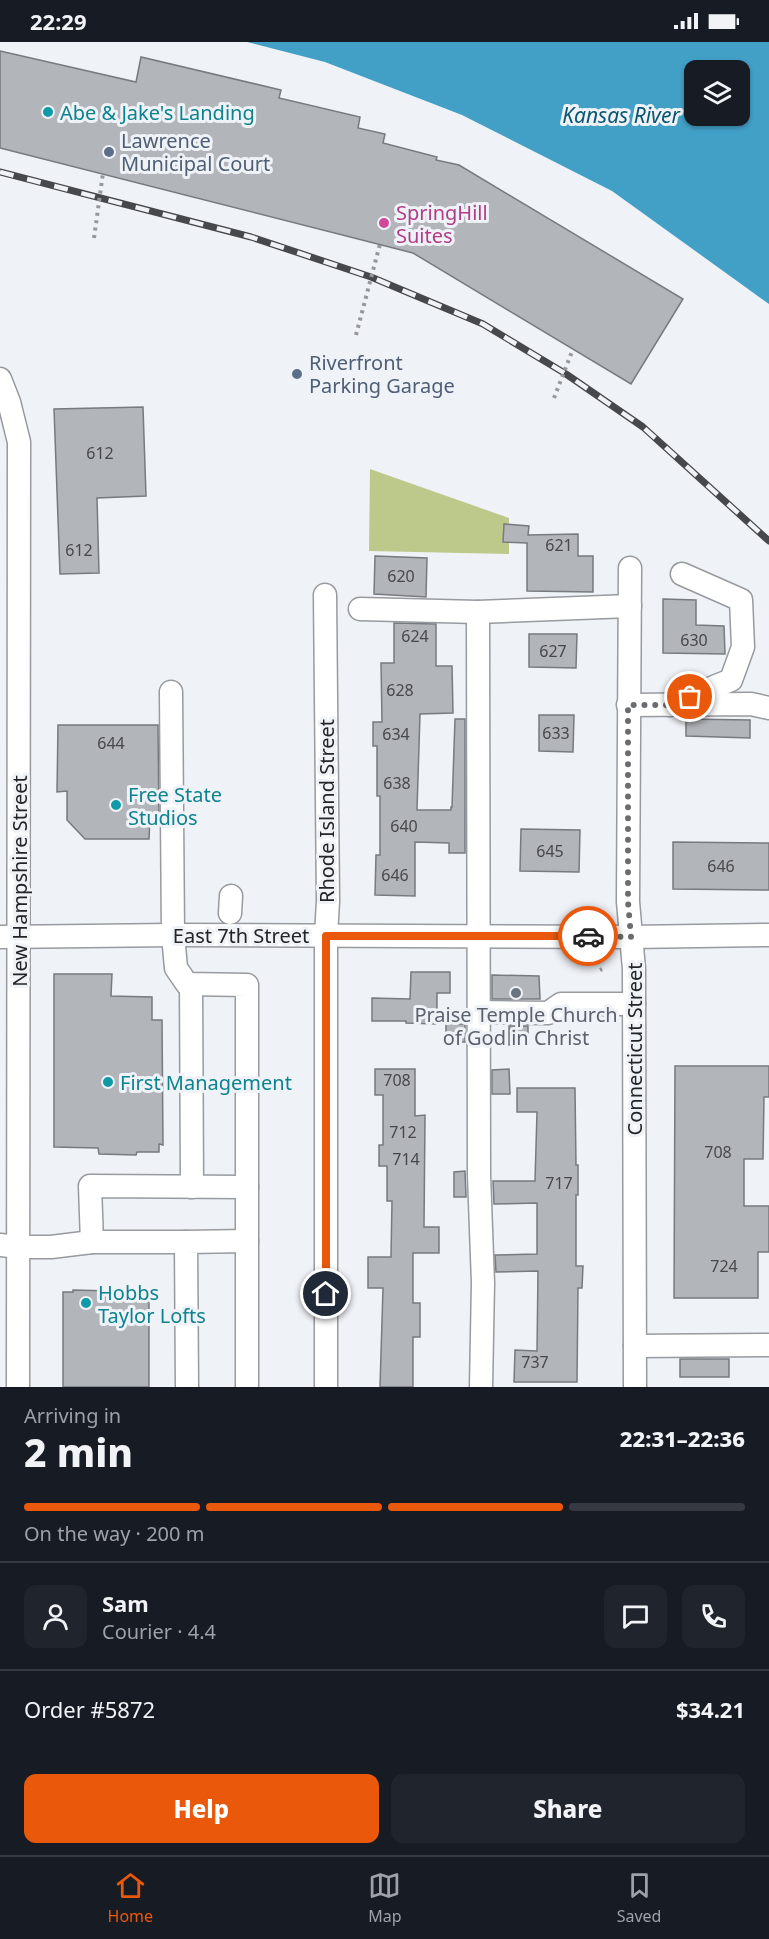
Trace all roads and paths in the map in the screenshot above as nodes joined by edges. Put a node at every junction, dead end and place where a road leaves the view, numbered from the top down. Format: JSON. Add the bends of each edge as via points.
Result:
{"nodes":[{"id":1,"x":103,"y":173,"type":"dead end"},
{"id":2,"x":94,"y":238,"type":"dead end"},
{"id":3,"x":380,"y":244,"type":"dead end"},
{"id":4,"x":356,"y":335,"type":"dead end"},
{"id":5,"x":573,"y":349,"type":"dead end"},
{"id":6,"x":0,"y":379,"type":"edge"},
{"id":7,"x":554,"y":398,"type":"dead end"},
{"id":8,"x":8,"y":423,"type":"edge"},
{"id":9,"x":630,"y":568,"type":"dead end"},
{"id":10,"x":682,"y":574,"type":"dead end"},
{"id":11,"x":325,"y":595,"type":"dead end"},
{"id":12,"x":630,"y":606,"type":"junction"},
{"id":13,"x":360,"y":609,"type":"dead end"},
{"id":14,"x":478,"y":612,"type":"junction"},
{"id":15,"x":171,"y":692,"type":"dead end"},
{"id":16,"x":628,"y":705,"type":"junction"},
{"id":17,"x":670,"y":705,"type":"junction"},
{"id":18,"x":769,"y":708,"type":"edge"},
{"id":19,"x":173,"y":935,"type":"junction"},
{"id":20,"x":769,"y":935,"type":"edge"},
{"id":21,"x":326,"y":936,"type":"junction"},
{"id":22,"x":479,"y":936,"type":"junction"},
{"id":23,"x":9,"y":937,"type":"edge"},
{"id":24,"x":631,"y":937,"type":"junction"},
{"id":25,"x":191,"y":984,"type":"junction"},
{"id":26,"x":634,"y":1004,"type":"junction"},
{"id":27,"x":479,"y":1012,"type":"junction"},
{"id":28,"x":192,"y":1187,"type":"junction"},
{"id":29,"x":247,"y":1187,"type":"junction"},
{"id":30,"x":247,"y":1241,"type":"junction"},
{"id":31,"x":92,"y":1242,"type":"junction"},
{"id":32,"x":186,"y":1242,"type":"junction"},
{"id":33,"x":9,"y":1246,"type":"edge"},
{"id":34,"x":769,"y":1345,"type":"edge"},
{"id":35,"x":635,"y":1346,"type":"junction"},
{"id":36,"x":18,"y":1387,"type":"edge"},
{"id":37,"x":187,"y":1387,"type":"edge"},
{"id":38,"x":247,"y":1387,"type":"edge"},
{"id":39,"x":326,"y":1387,"type":"edge"},
{"id":40,"x":481,"y":1387,"type":"edge"},
{"id":41,"x":635,"y":1387,"type":"edge"}],
"edges":[{"from":1,"to":2,"type":"path","bridge":true},
{"from":3,"to":4,"type":"path","bridge":true},
{"from":5,"to":7,"type":"path","bridge":true},
{"from":6,"to":8,"type":"street","name":"New Hampshire Street"},
{"from":8,"to":23,"type":"street","name":"New Hampshire Street","via":[[19,442]]},
{"from":9,"to":12,"type":"street","name":"Connecticut Street"},
{"from":10,"to":17,"type":"street","via":[[741,600],[743,647],[731,680]]},
{"from":11,"to":21,"type":"street","name":"Rhode Island Street"},
{"from":12,"to":14,"type":"street"},
{"from":12,"to":16,"type":"street","name":"Connecticut Street"},
{"from":13,"to":14,"type":"street"},
{"from":14,"to":22,"type":"street"},
{"from":15,"to":19,"type":"street"},
{"from":16,"to":17,"type":"street"},
{"from":16,"to":24,"type":"street","name":"Connecticut Street"},
{"from":17,"to":18,"type":"street","via":[[751,704]]},
{"from":19,"to":21,"type":"street","name":"East 7th Street"},
{"from":19,"to":23,"type":"street","name":"East 7th Street"},
{"from":19,"to":25,"type":"street","via":[[176,968]]},
{"from":20,"to":24,"type":"street","name":"East 7th Street"},
{"from":21,"to":22,"type":"street","name":"East 7th Street"},
{"from":21,"to":39,"type":"street","name":"Rhode Island Street"},
{"from":22,"to":24,"type":"street","name":"East 7th Street"},
{"from":22,"to":27,"type":"street"},
{"from":23,"to":33,"type":"street","name":"New Hampshire Street"},
{"from":24,"to":26,"type":"street","name":"Connecticut Street"},
{"from":25,"to":28,"type":"street"},
{"from":25,"to":29,"type":"street","via":[[247,985]]},
{"from":26,"to":27,"type":"street","via":[[561,1004],[548,1013]]},
{"from":26,"to":35,"type":"street","name":"Connecticut Street"},
{"from":27,"to":40,"type":"street"},
{"from":28,"to":29,"type":"street"},
{"from":28,"to":31,"type":"street","via":[[90,1186]]},
{"from":29,"to":30,"type":"street"},
{"from":30,"to":32,"type":"street"},
{"from":30,"to":38,"type":"street"},
{"from":31,"to":32,"type":"street"},
{"from":31,"to":33,"type":"street","via":[[51,1247]]},
{"from":32,"to":37,"type":"street"},
{"from":33,"to":36,"type":"street","name":"New Hampshire Street"},
{"from":34,"to":35,"type":"street"},
{"from":35,"to":41,"type":"street","name":"Connecticut Street"}]}
